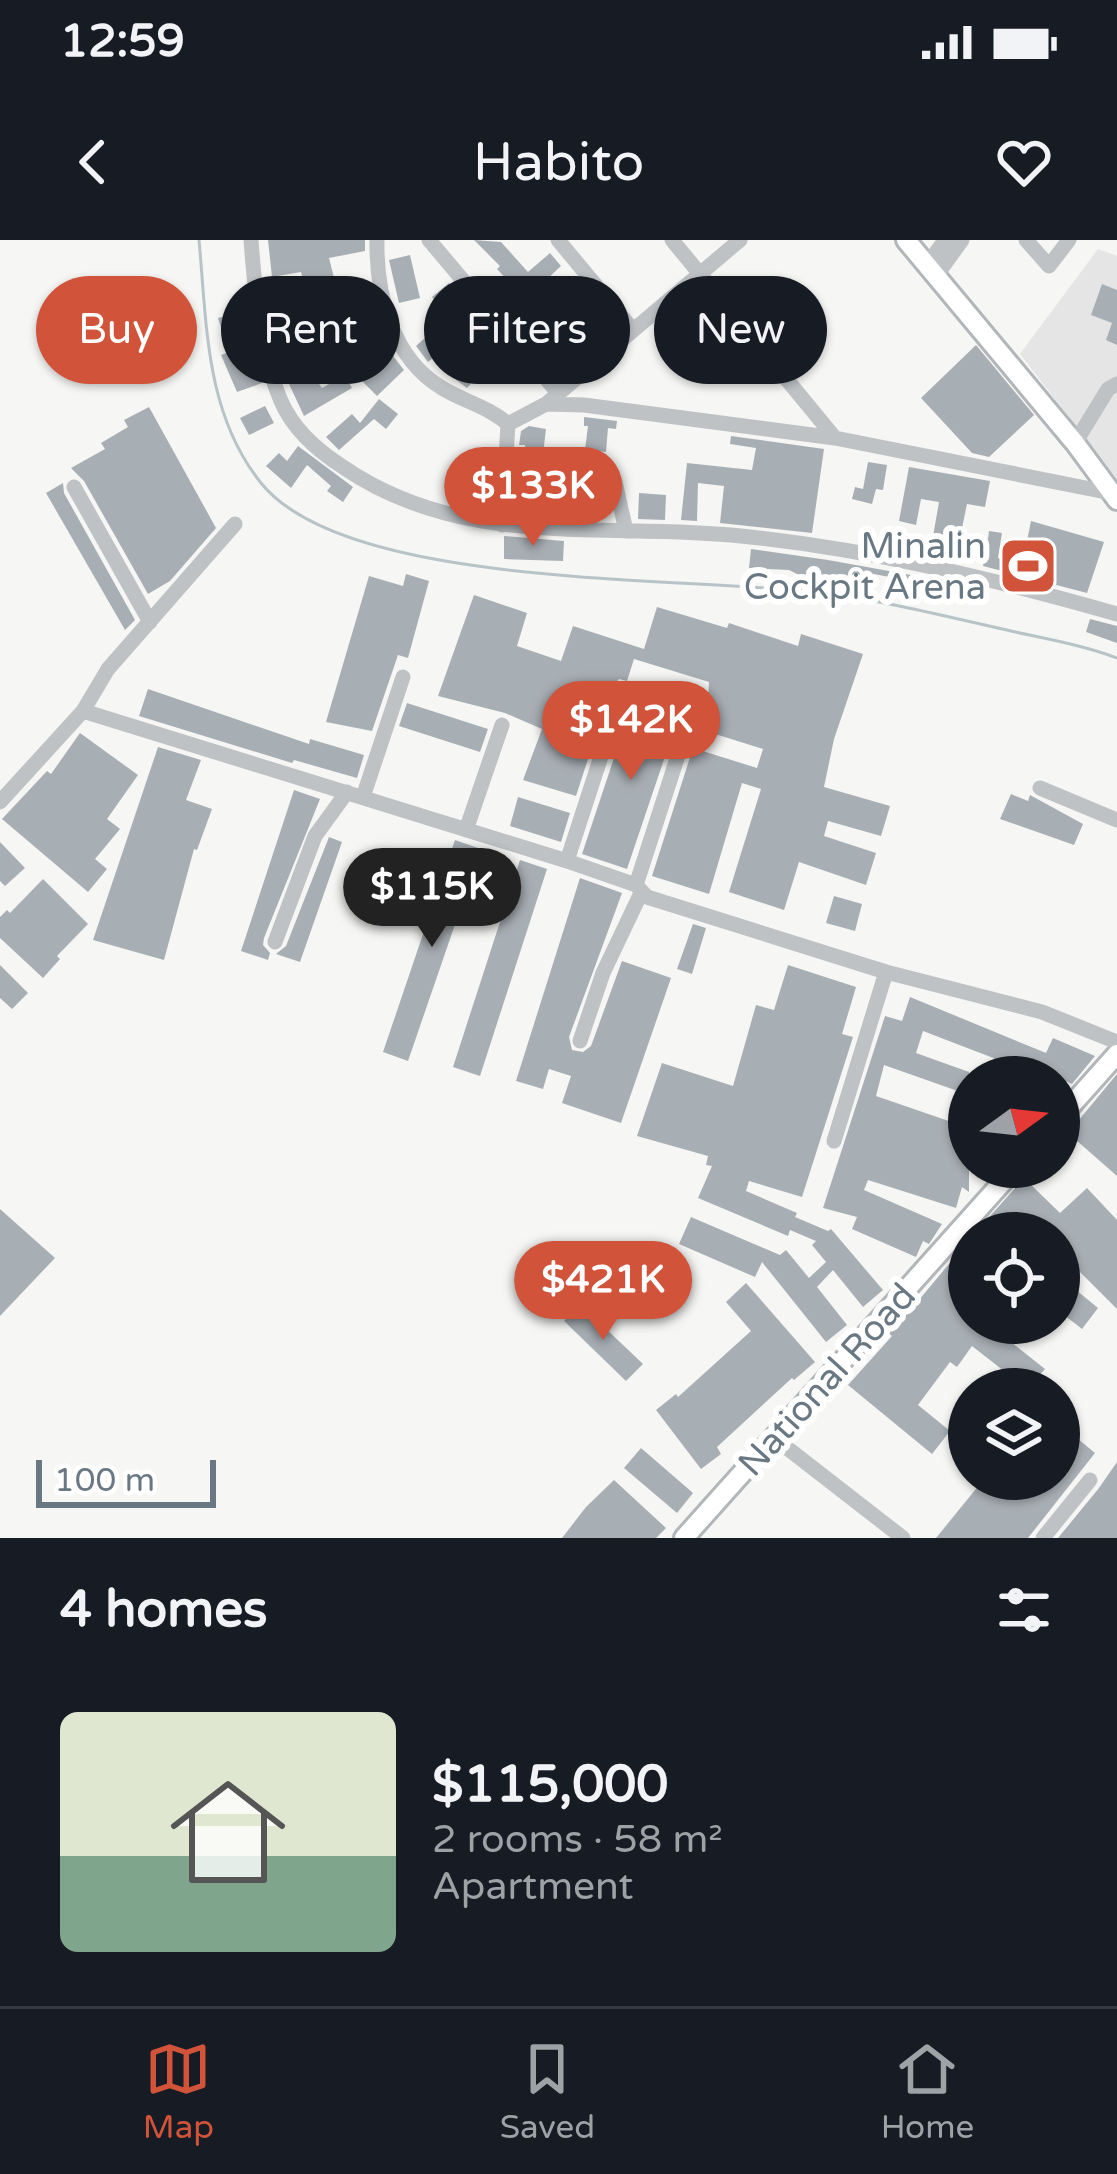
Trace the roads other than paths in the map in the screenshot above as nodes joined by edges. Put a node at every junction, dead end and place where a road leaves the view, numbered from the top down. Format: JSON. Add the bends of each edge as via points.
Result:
{"nodes":[{"id":1,"x":251,"y":240,"type":"edge"},
{"id":2,"x":377,"y":240,"type":"edge"},
{"id":3,"x":429,"y":240,"type":"edge"},
{"id":4,"x":557,"y":240,"type":"edge"},
{"id":5,"x":672,"y":240,"type":"edge"},
{"id":6,"x":740,"y":240,"type":"edge"},
{"id":7,"x":906,"y":240,"type":"edge"},
{"id":8,"x":945,"y":240,"type":"edge"},
{"id":9,"x":962,"y":240,"type":"edge"},
{"id":10,"x":1026,"y":240,"type":"edge"},
{"id":11,"x":1069,"y":240,"type":"edge"},
{"id":12,"x":931,"y":270,"type":"junction"},
{"id":13,"x":701,"y":273,"type":"junction"},
{"id":14,"x":633,"y":330,"type":"junction"},
{"id":15,"x":1117,"y":384,"type":"edge"},
{"id":16,"x":552,"y":399,"type":"junction"},
{"id":17,"x":508,"y":424,"type":"junction"},
{"id":18,"x":835,"y":438,"type":"junction"},
{"id":19,"x":1075,"y":442,"type":"junction"},
{"id":20,"x":592,"y":464,"type":"dead end"},
{"id":21,"x":74,"y":487,"type":"dead end"},
{"id":22,"x":1114,"y":496,"type":"edge"},
{"id":23,"x":235,"y":524,"type":"dead end"},
{"id":24,"x":502,"y":525,"type":"junction"},
{"id":25,"x":626,"y":531,"type":"junction"},
{"id":26,"x":1117,"y":614,"type":"edge"},
{"id":27,"x":150,"y":622,"type":"junction"},
{"id":28,"x":403,"y":677,"type":"dead end"},
{"id":29,"x":622,"y":692,"type":"dead end"},
{"id":30,"x":697,"y":697,"type":"dead end"},
{"id":31,"x":83,"y":711,"type":"junction"},
{"id":32,"x":502,"y":725,"type":"dead end"},
{"id":33,"x":1040,"y":788,"type":"dead end"},
{"id":34,"x":355,"y":794,"type":"junction"},
{"id":35,"x":0,"y":802,"type":"edge"},
{"id":36,"x":1117,"y":820,"type":"edge"},
{"id":37,"x":466,"y":830,"type":"junction"},
{"id":38,"x":568,"y":861,"type":"junction"},
{"id":39,"x":639,"y":889,"type":"junction"},
{"id":40,"x":275,"y":942,"type":"dead end"},
{"id":41,"x":886,"y":972,"type":"junction"},
{"id":42,"x":580,"y":1041,"type":"dead end"},
{"id":43,"x":1116,"y":1055,"type":"edge"},
{"id":44,"x":1080,"y":1095,"type":"edge"},
{"id":45,"x":834,"y":1141,"type":"dead end"},
{"id":46,"x":997,"y":1188,"type":"edge"},
{"id":47,"x":773,"y":1437,"type":"junction"},
{"id":48,"x":1090,"y":1480,"type":"dead end"},
{"id":49,"x":684,"y":1538,"type":"edge"},
{"id":50,"x":903,"y":1538,"type":"edge"},
{"id":51,"x":1043,"y":1538,"type":"edge"}],
"edges":[{"from":1,"to":24,"type":"street","via":[[278,390],[318,451],[428,512]]},
{"from":2,"to":17,"type":"street","via":[[389,318],[407,359]]},
{"from":3,"to":16,"type":"street"},
{"from":4,"to":14,"type":"street"},
{"from":5,"to":13,"type":"street"},
{"from":6,"to":13,"type":"street"},
{"from":7,"to":12,"type":"main road"},
{"from":8,"to":12,"type":"street"},
{"from":9,"to":12,"type":"street"},
{"from":10,"to":11,"type":"street","via":[[1049,266]]},
{"from":12,"to":19,"type":"main road"},
{"from":13,"to":14,"type":"street"},
{"from":13,"to":18,"type":"street"},
{"from":14,"to":16,"type":"street"},
{"from":15,"to":19,"type":"street"},
{"from":16,"to":17,"type":"street"},
{"from":16,"to":18,"type":"street"},
{"from":17,"to":24,"type":"street"},
{"from":18,"to":22,"type":"street"},
{"from":19,"to":22,"type":"main road"},
{"from":20,"to":25,"type":"street","via":[[615,482]]},
{"from":21,"to":27,"type":"street"},
{"from":23,"to":27,"type":"street"},
{"from":24,"to":25,"type":"street"},
{"from":25,"to":26,"type":"street","via":[[744,536],[959,571]]},
{"from":27,"to":31,"type":"street"},
{"from":28,"to":34,"type":"street"},
{"from":29,"to":38,"type":"street"},
{"from":30,"to":39,"type":"street"},
{"from":31,"to":34,"type":"street"},
{"from":31,"to":35,"type":"street"},
{"from":32,"to":37,"type":"street"},
{"from":33,"to":36,"type":"street"},
{"from":34,"to":37,"type":"street"},
{"from":34,"to":40,"type":"street","via":[[315,836]]},
{"from":37,"to":38,"type":"street"},
{"from":38,"to":39,"type":"street"},
{"from":39,"to":41,"type":"street"},
{"from":39,"to":42,"type":"street"},
{"from":41,"to":43,"type":"street","via":[[1042,1012]]},
{"from":41,"to":45,"type":"street"},
{"from":43,"to":44,"type":"main road"},
{"from":46,"to":47,"type":"main road","name":"National Road"},
{"from":47,"to":49,"type":"main road","name":"National Road"},
{"from":47,"to":50,"type":"street"},
{"from":48,"to":51,"type":"street"}]}
